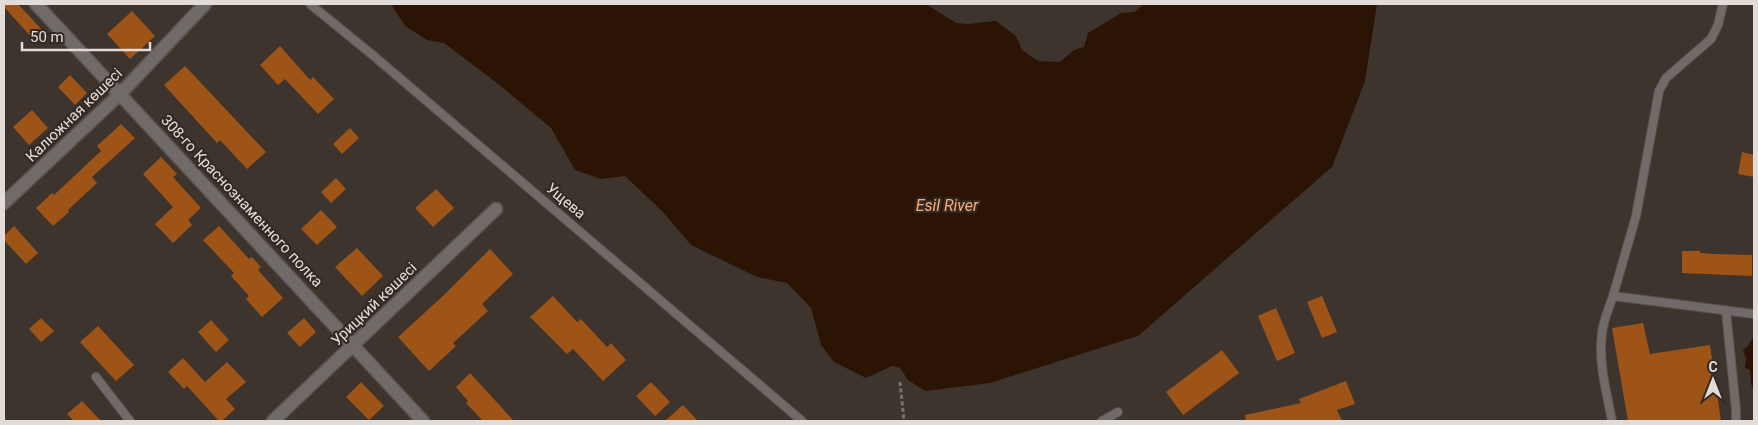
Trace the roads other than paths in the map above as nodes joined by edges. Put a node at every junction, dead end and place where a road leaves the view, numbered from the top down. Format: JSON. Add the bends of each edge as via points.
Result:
{"nodes":[{"id":1,"x":36,"y":4,"type":"edge"},
{"id":2,"x":205,"y":4,"type":"edge"},
{"id":3,"x":310,"y":4,"type":"edge"},
{"id":4,"x":1723,"y":4,"type":"edge"},
{"id":5,"x":120,"y":94,"type":"junction"},
{"id":6,"x":4,"y":204,"type":"edge"},
{"id":7,"x":496,"y":209,"type":"dead end"},
{"id":8,"x":1613,"y":296,"type":"junction"},
{"id":9,"x":1726,"y":311,"type":"junction"},
{"id":10,"x":1754,"y":314,"type":"edge"},
{"id":11,"x":354,"y":346,"type":"junction"},
{"id":12,"x":96,"y":377,"type":"dead end"},
{"id":13,"x":1118,"y":412,"type":"dead end"},
{"id":14,"x":130,"y":421,"type":"edge"},
{"id":15,"x":273,"y":421,"type":"edge"},
{"id":16,"x":423,"y":421,"type":"edge"},
{"id":17,"x":802,"y":421,"type":"edge"},
{"id":18,"x":1102,"y":421,"type":"edge"},
{"id":19,"x":1612,"y":421,"type":"edge"},
{"id":20,"x":1736,"y":421,"type":"edge"}],
"edges":[{"from":1,"to":5,"type":"street","name":"308-го Краснознаменного полка"},
{"from":2,"to":5,"type":"street","name":"Калюжная көшесі"},
{"from":3,"to":17,"type":"lane","name":"Ущева"},
{"from":4,"to":8,"type":"lane","via":[[1711,39],[1666,78],[1659,91],[1636,216]]},
{"from":5,"to":6,"type":"street","name":"Калюжная көшесі"},
{"from":5,"to":11,"type":"street","name":"308-го Краснознаменного полка"},
{"from":7,"to":11,"type":"street","name":"Урицкий көшесі"},
{"from":8,"to":9,"type":"lane"},
{"from":8,"to":19,"type":"lane","via":[[1600,347]]},
{"from":9,"to":10,"type":"lane"},
{"from":9,"to":20,"type":"lane"},
{"from":11,"to":15,"type":"street","name":"Урицкий көшесі"},
{"from":11,"to":16,"type":"street","name":"308-го Краснознаменного полка"},
{"from":12,"to":14,"type":"lane"},
{"from":13,"to":18,"type":"lane"}]}
